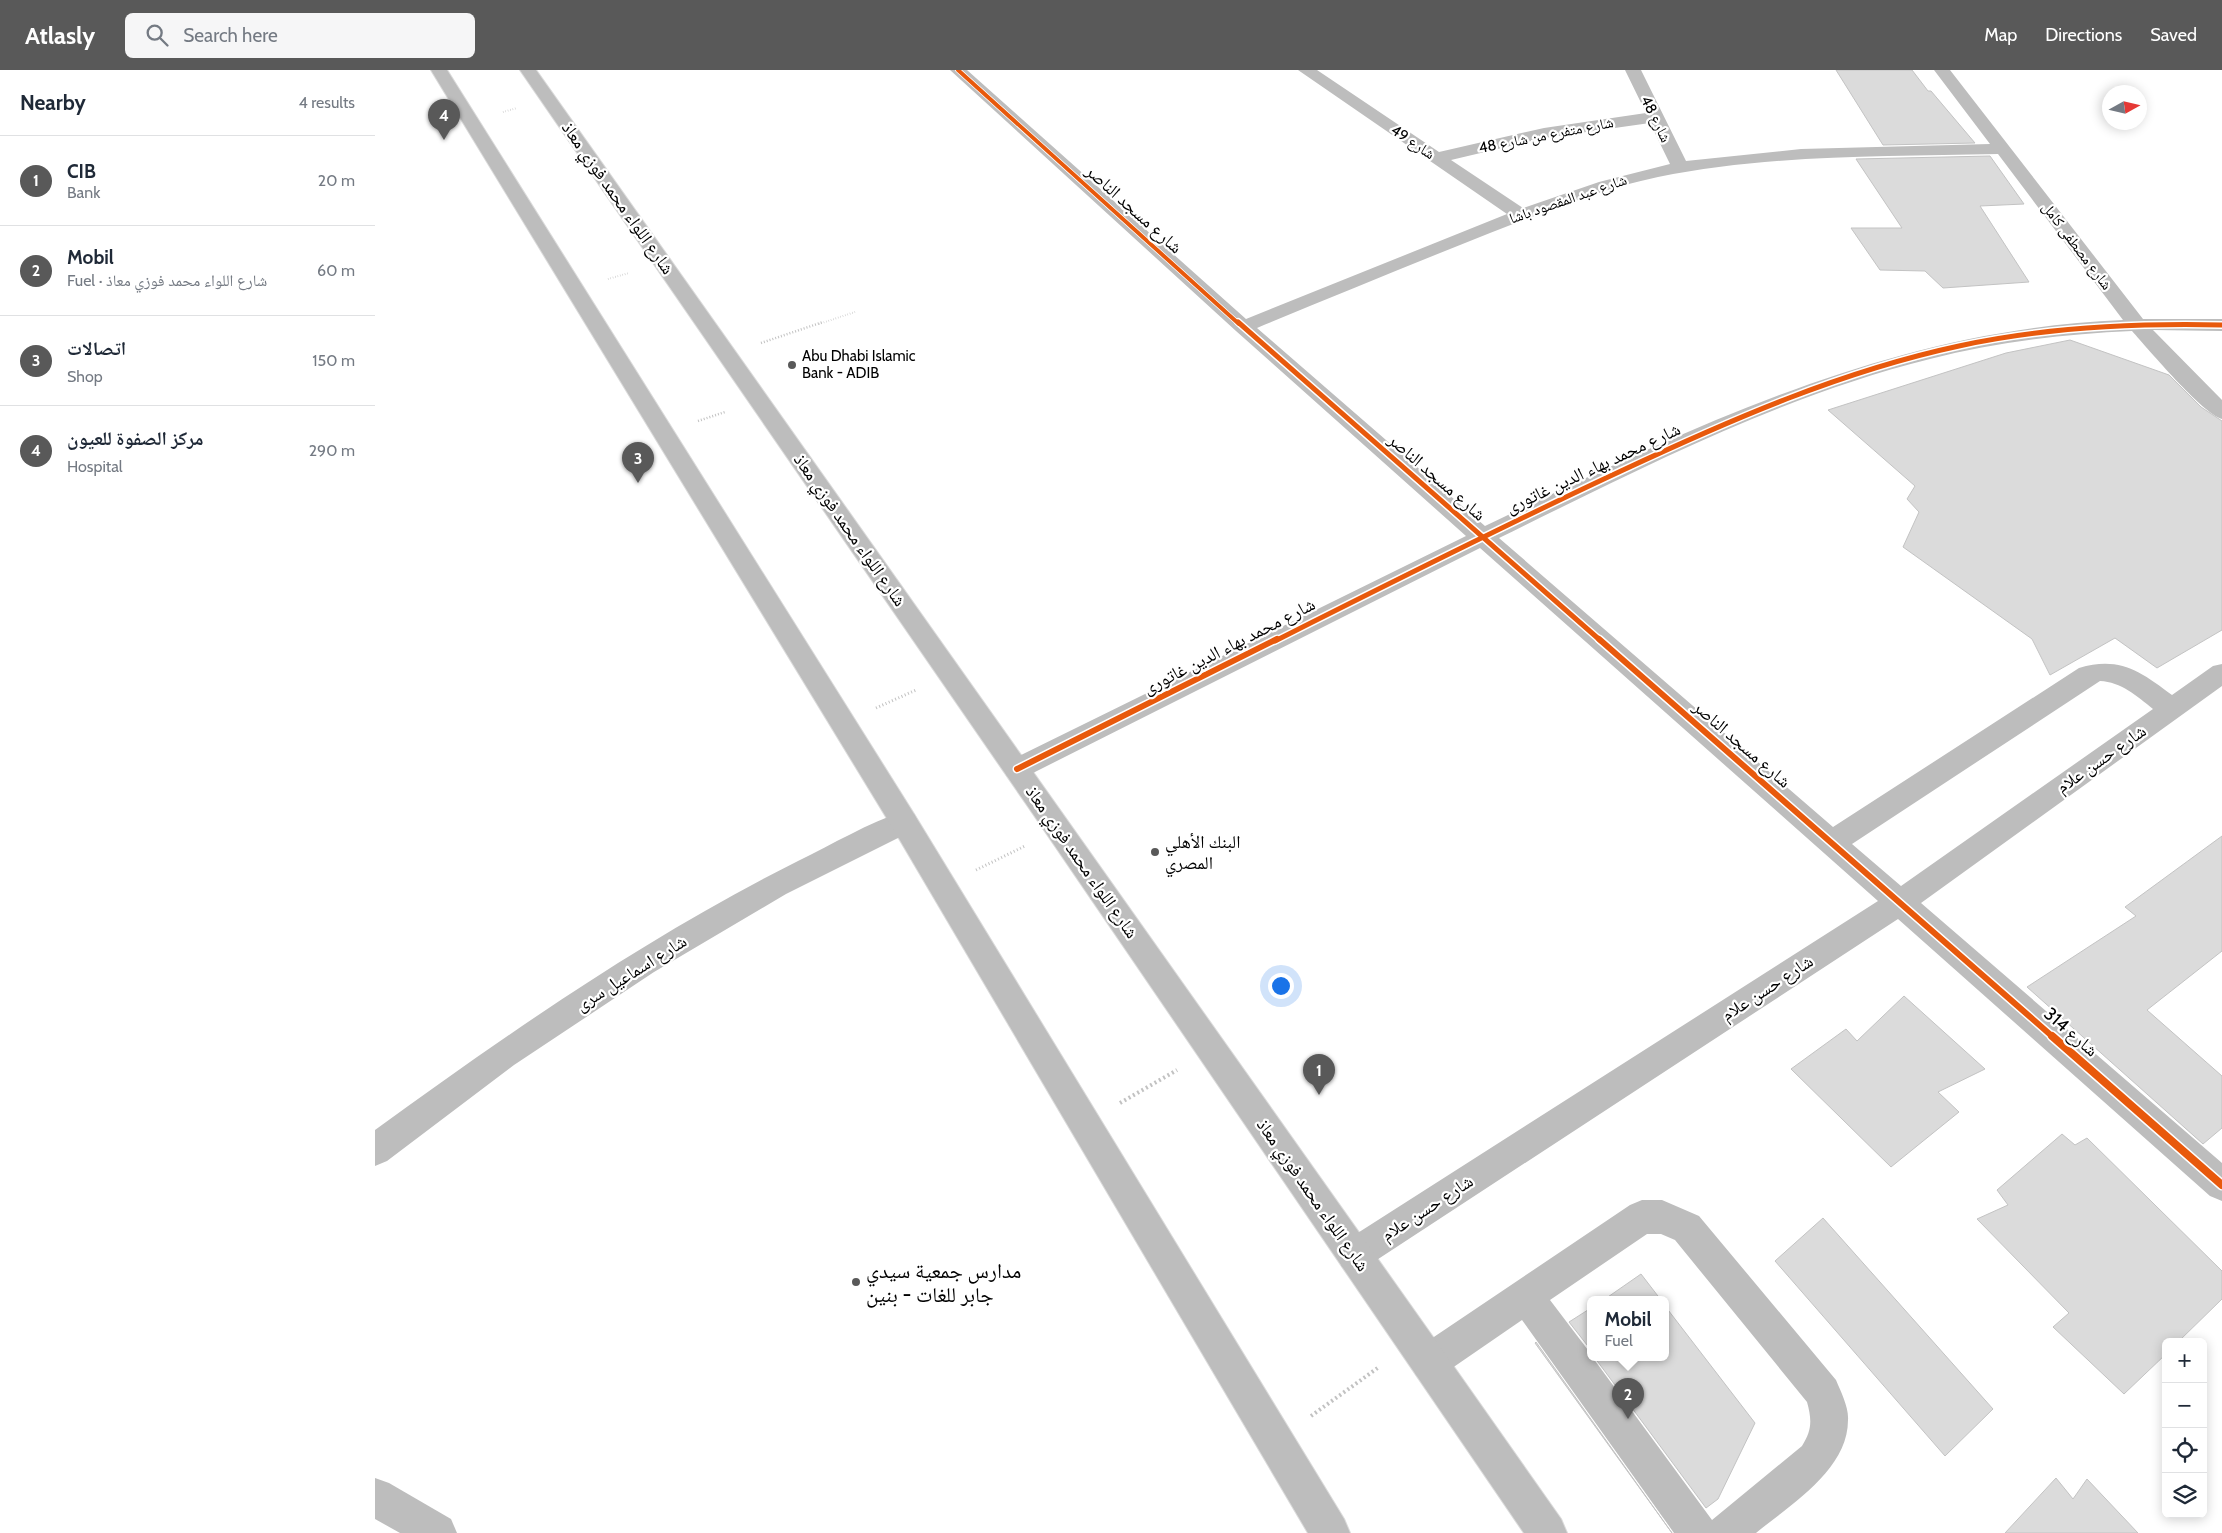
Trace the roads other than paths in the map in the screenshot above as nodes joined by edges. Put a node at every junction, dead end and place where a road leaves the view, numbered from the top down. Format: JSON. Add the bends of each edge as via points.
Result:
{"nodes":[{"id":1,"x":528,"y":70,"type":"edge"},
{"id":2,"x":958,"y":70,"type":"edge"},
{"id":3,"x":1306,"y":70,"type":"edge"},
{"id":4,"x":1633,"y":70,"type":"edge"},
{"id":5,"x":1942,"y":70,"type":"edge"},
{"id":6,"x":443,"y":72,"type":"edge"},
{"id":7,"x":1656,"y":117,"type":"junction"},
{"id":8,"x":2002,"y":149,"type":"junction"},
{"id":9,"x":1436,"y":158,"type":"junction"},
{"id":10,"x":1680,"y":168,"type":"junction"},
{"id":11,"x":1521,"y":215,"type":"junction"},
{"id":12,"x":2222,"y":325,"type":"edge"},
{"id":13,"x":2138,"y":326,"type":"junction"},
{"id":14,"x":1243,"y":327,"type":"junction"},
{"id":15,"x":2222,"y":412,"type":"edge"},
{"id":16,"x":1483,"y":537,"type":"junction"},
{"id":17,"x":2222,"y":673,"type":"edge"},
{"id":18,"x":2172,"y":709,"type":"junction"},
{"id":19,"x":1017,"y":769,"type":"junction"},
{"id":20,"x":904,"y":822,"type":"junction"},
{"id":21,"x":1831,"y":843,"type":"junction"},
{"id":22,"x":1900,"y":902,"type":"junction"},
{"id":23,"x":375,"y":1150,"type":"edge"},
{"id":24,"x":2222,"y":1185,"type":"edge"},
{"id":25,"x":1355,"y":1255,"type":"junction"},
{"id":26,"x":1525,"y":1295,"type":"junction"},
{"id":27,"x":1422,"y":1352,"type":"junction"},
{"id":28,"x":375,"y":1497,"type":"edge"},
{"id":29,"x":437,"y":1533,"type":"edge"},
{"id":30,"x":1331,"y":1533,"type":"edge"},
{"id":31,"x":1547,"y":1533,"type":"edge"},
{"id":32,"x":1699,"y":1533,"type":"edge"},
{"id":33,"x":1726,"y":1533,"type":"edge"}],
"edges":[{"from":1,"to":19,"type":"street","name":"شارع اللواء محمد فوزي معاذ"},
{"from":2,"to":14,"type":"street","name":"شارع مسجد الناصر"},
{"from":3,"to":9,"type":"street","name":"شارع 49"},
{"from":4,"to":7,"type":"street","name":"شارع 48"},
{"from":5,"to":8,"type":"street","name":"شارع مصطفى كامل"},
{"from":6,"to":20,"type":"street"},
{"from":7,"to":9,"type":"street","name":"شارع متفرع من شارع 48","via":[[1544,133]]},
{"from":7,"to":10,"type":"street","name":"شارع 48"},
{"from":8,"to":10,"type":"street","name":"شارع عبد المقصود باشا","via":[[1774,156]]},
{"from":8,"to":13,"type":"street","name":"شارع مصطفى كامل"},
{"from":9,"to":11,"type":"street","name":"شارع 49"},
{"from":10,"to":11,"type":"street","name":"شارع عبد المقصود باشا","via":[[1604,185]]},
{"from":11,"to":14,"type":"street","name":"شارع عبد المقصود باشا"},
{"from":12,"to":13,"type":"street","name":"شارع محمد بهاء الدين غاتورى"},
{"from":13,"to":15,"type":"street","name":"شارع مصطفى كامل","via":[[2191,384]]},
{"from":13,"to":16,"type":"street","name":"شارع محمد بهاء الدين غاتورى","via":[[2065,330],[1995,340],[1928,353],[1863,371],[1737,419]]},
{"from":14,"to":16,"type":"street","name":"شارع مسجد الناصر"},
{"from":16,"to":19,"type":"street","name":"شارع محمد بهاء الدين غاتورى"},
{"from":16,"to":21,"type":"street","name":"شارع مسجد الناصر"},
{"from":17,"to":18,"type":"street","name":"شارع حسن علام"},
{"from":18,"to":21,"type":"street","via":[[2129,678],[2118,673],[2096,671]]},
{"from":18,"to":22,"type":"street","name":"شارع حسن علام"},
{"from":19,"to":25,"type":"street","name":"شارع اللواء محمد فوزي معاذ"},
{"from":20,"to":23,"type":"street","name":"شارع اسماعيل سرى","via":[[776,886],[643,963],[503,1055]]},
{"from":20,"to":30,"type":"street"},
{"from":21,"to":22,"type":"street","name":"شارع مسجد الناصر"},
{"from":22,"to":24,"type":"street","name":"شارع 314"},
{"from":22,"to":25,"type":"street","name":"شارع حسن علام"},
{"from":25,"to":27,"type":"street","name":"شارع اللواء محمد فوزي معاذ"},
{"from":26,"to":27,"type":"street"},
{"from":26,"to":32,"type":"street"},
{"from":26,"to":33,"type":"street","via":[[1642,1217],[1662,1217],[1687,1228],[1823,1393],[1830,1419],[1827,1441],[1815,1459]]},
{"from":27,"to":31,"type":"street","name":"شارع اللواء محمد فوزي معاذ"},
{"from":28,"to":29,"type":"street"}]}
